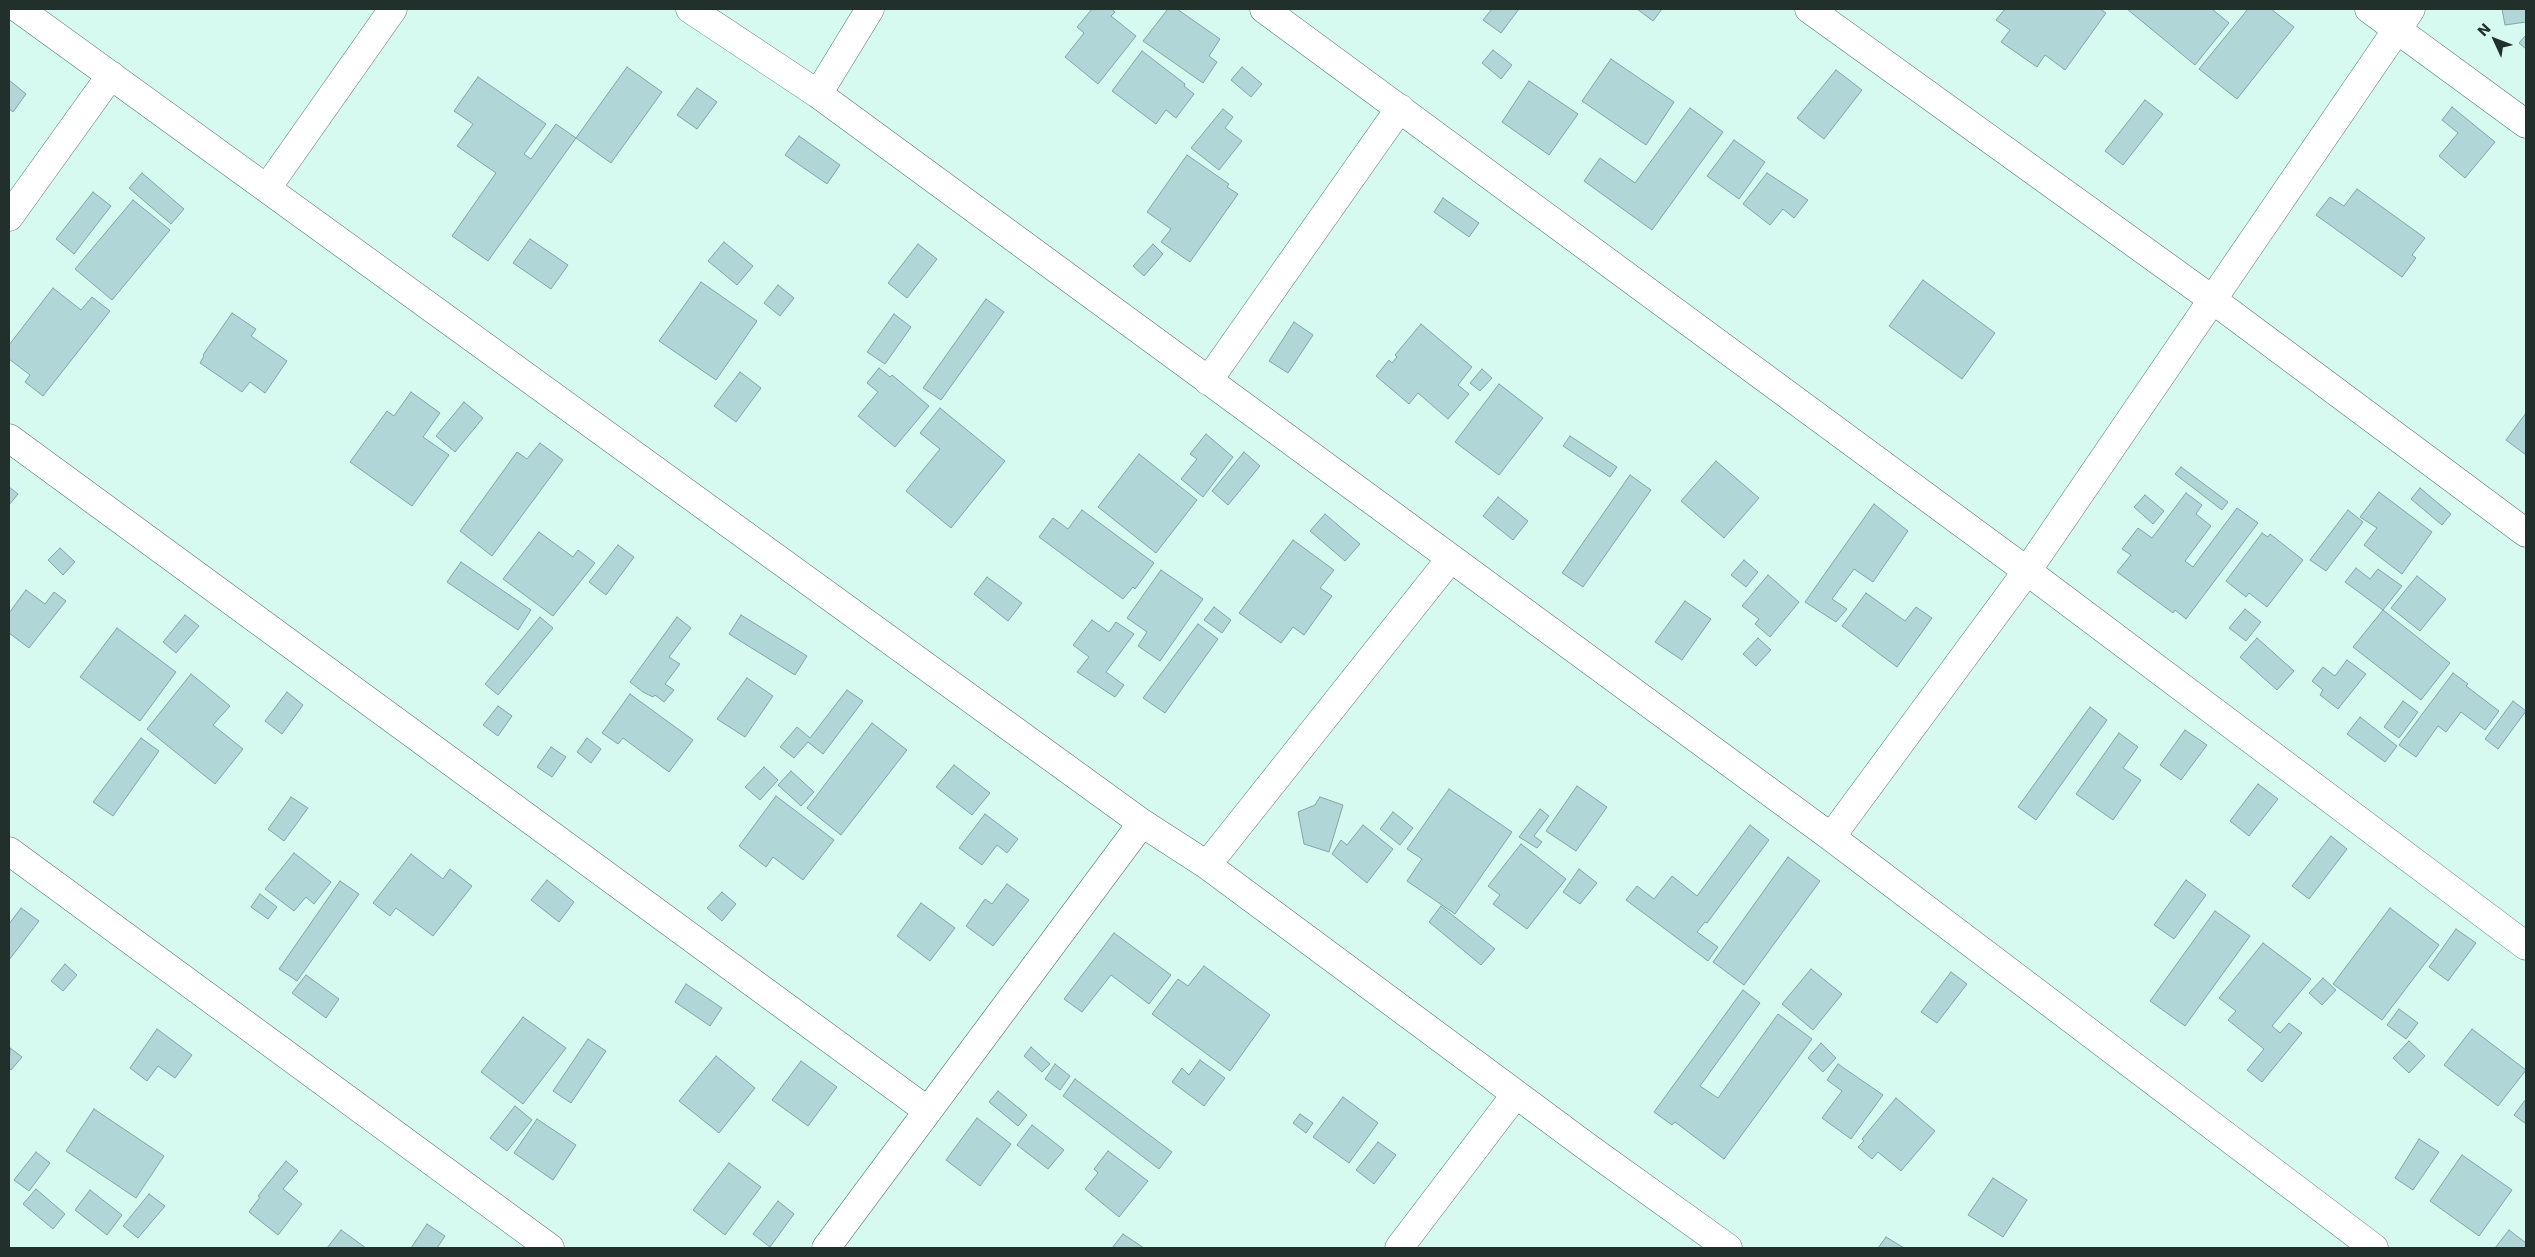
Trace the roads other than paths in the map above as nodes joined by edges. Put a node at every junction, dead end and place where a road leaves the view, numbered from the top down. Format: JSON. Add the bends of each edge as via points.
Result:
{"nodes":[{"id":1,"x":19,"y":9,"type":"edge"},
{"id":2,"x":393,"y":9,"type":"edge"},
{"id":3,"x":690,"y":9,"type":"edge"},
{"id":4,"x":870,"y":9,"type":"edge"},
{"id":5,"x":1809,"y":9,"type":"edge"},
{"id":6,"x":2369,"y":9,"type":"edge"},
{"id":7,"x":1280,"y":14,"type":"edge"},
{"id":8,"x":2404,"y":19,"type":"edge"},
{"id":9,"x":111,"y":75,"type":"junction"},
{"id":10,"x":818,"y":94,"type":"junction"},
{"id":11,"x":1400,"y":108,"type":"junction"},
{"id":12,"x":2526,"y":124,"type":"edge"},
{"id":13,"x":267,"y":188,"type":"junction"},
{"id":14,"x":9,"y":217,"type":"edge"},
{"id":15,"x":2213,"y":300,"type":"junction"},
{"id":16,"x":1208,"y":382,"type":"junction"},
{"id":17,"x":9,"y":438,"type":"edge"},
{"id":18,"x":2526,"y":533,"type":"edge"},
{"id":19,"x":1451,"y":558,"type":"junction"},
{"id":20,"x":2027,"y":571,"type":"junction"},
{"id":21,"x":1142,"y":823,"type":"junction"},
{"id":22,"x":1831,"y":837,"type":"junction"},
{"id":23,"x":9,"y":851,"type":"edge"},
{"id":24,"x":1207,"y":865,"type":"junction"},
{"id":25,"x":2526,"y":946,"type":"edge"},
{"id":26,"x":1516,"y":1094,"type":"junction"},
{"id":27,"x":928,"y":1111,"type":"junction"},
{"id":28,"x":550,"y":1248,"type":"edge"},
{"id":29,"x":826,"y":1248,"type":"edge"},
{"id":30,"x":1399,"y":1248,"type":"edge"},
{"id":31,"x":1728,"y":1248,"type":"edge"},
{"id":32,"x":2374,"y":1248,"type":"edge"}],
"edges":[{"from":1,"to":9,"type":"street"},
{"from":2,"to":13,"type":"street"},
{"from":3,"to":10,"type":"street"},
{"from":4,"to":10,"type":"street"},
{"from":5,"to":15,"type":"street"},
{"from":6,"to":8,"type":"street"},
{"from":7,"to":11,"type":"street"},
{"from":8,"to":12,"type":"street"},
{"from":8,"to":15,"type":"street"},
{"from":9,"to":13,"type":"street"},
{"from":9,"to":14,"type":"street"},
{"from":10,"to":16,"type":"street"},
{"from":11,"to":16,"type":"street"},
{"from":11,"to":20,"type":"street"},
{"from":13,"to":21,"type":"street"},
{"from":15,"to":18,"type":"street"},
{"from":15,"to":20,"type":"street"},
{"from":16,"to":19,"type":"street"},
{"from":17,"to":27,"type":"street"},
{"from":19,"to":22,"type":"street"},
{"from":19,"to":24,"type":"street"},
{"from":20,"to":22,"type":"street"},
{"from":20,"to":25,"type":"street"},
{"from":21,"to":24,"type":"street"},
{"from":21,"to":27,"type":"street"},
{"from":22,"to":32,"type":"street"},
{"from":23,"to":28,"type":"street"},
{"from":24,"to":26,"type":"street"},
{"from":26,"to":30,"type":"street"},
{"from":26,"to":31,"type":"street"},
{"from":27,"to":29,"type":"street"}]}
